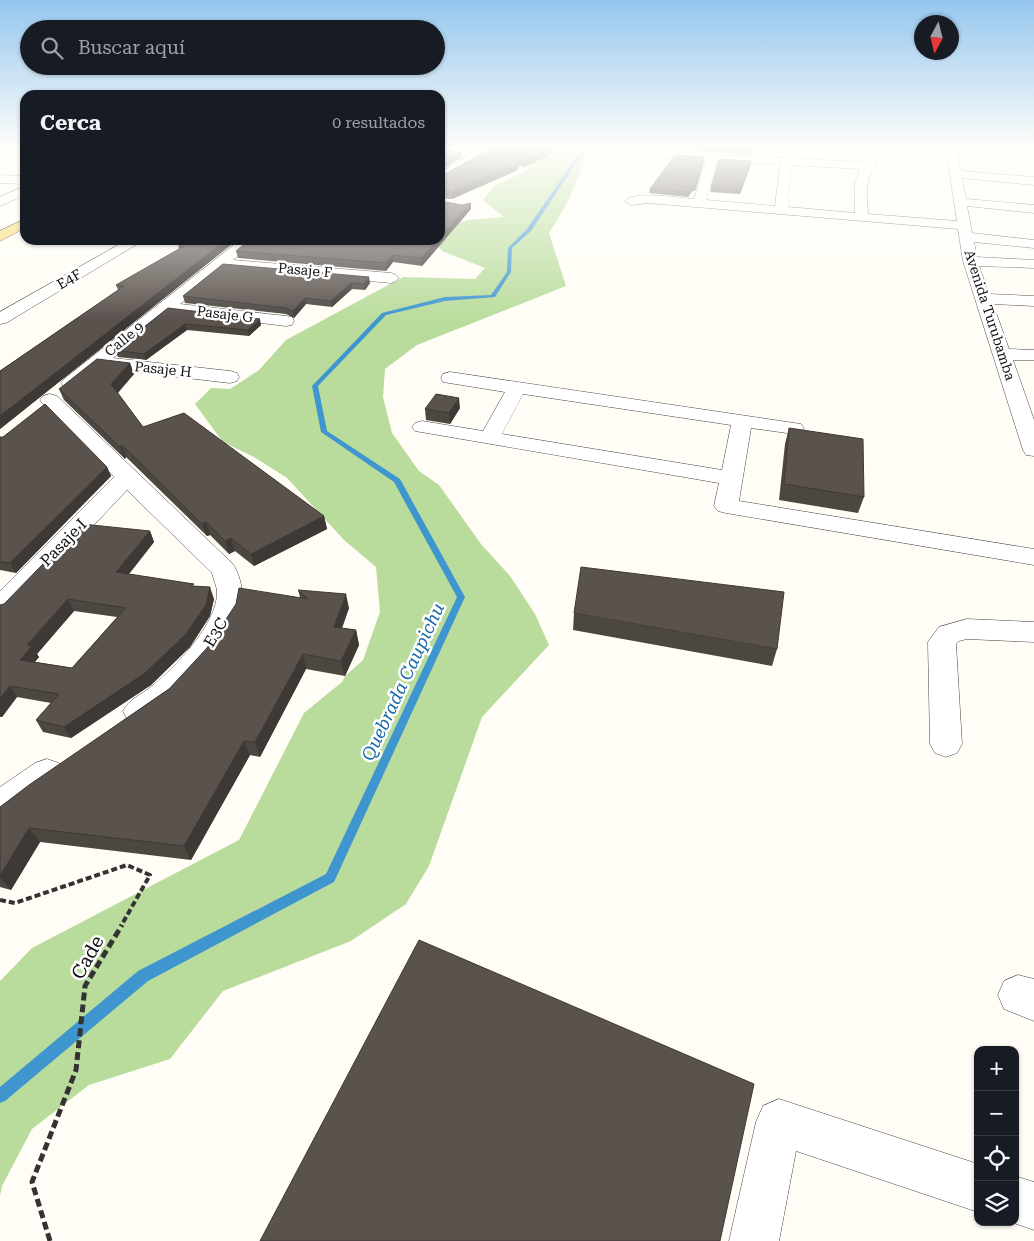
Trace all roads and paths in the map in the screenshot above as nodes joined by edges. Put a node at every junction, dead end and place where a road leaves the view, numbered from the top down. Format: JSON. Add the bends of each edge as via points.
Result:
{"nodes":[{"id":1,"x":734,"y":206,"type":"edge"},
{"id":2,"x":781,"y":206,"type":"edge"},
{"id":3,"x":862,"y":206,"type":"edge"},
{"id":4,"x":961,"y":206,"type":"edge"},
{"id":5,"x":1001,"y":206,"type":"edge"},
{"id":6,"x":1034,"y":209,"type":"edge"},
{"id":7,"x":781,"y":210,"type":"junction"},
{"id":8,"x":20,"y":214,"type":"edge"},
{"id":9,"x":862,"y":217,"type":"junction"},
{"id":10,"x":981,"y":220,"type":"dead end"},
{"id":11,"x":0,"y":225,"type":"edge"},
{"id":12,"x":20,"y":226,"type":"edge"},
{"id":13,"x":964,"y":227,"type":"junction"},
{"id":14,"x":0,"y":237,"type":"edge"},
{"id":15,"x":1034,"y":244,"type":"edge"},
{"id":16,"x":128,"y":245,"type":"edge"},
{"id":17,"x":243,"y":245,"type":"edge"},
{"id":18,"x":970,"y":261,"type":"junction"},
{"id":19,"x":220,"y":263,"type":"junction"},
{"id":20,"x":1034,"y":264,"type":"edge"},
{"id":21,"x":391,"y":278,"type":"dead end"},
{"id":22,"x":982,"y":298,"type":"junction"},
{"id":23,"x":1034,"y":301,"type":"edge"},
{"id":24,"x":165,"y":307,"type":"junction"},
{"id":25,"x":0,"y":319,"type":"edge"},
{"id":26,"x":286,"y":321,"type":"dead end"},
{"id":27,"x":1001,"y":354,"type":"junction"},
{"id":28,"x":1034,"y":355,"type":"edge"},
{"id":29,"x":96,"y":362,"type":"junction"},
{"id":30,"x":230,"y":377,"type":"dead end"},
{"id":31,"x":450,"y":378,"type":"dead end"},
{"id":32,"x":517,"y":387,"type":"junction"},
{"id":33,"x":43,"y":406,"type":"joint"},
{"id":34,"x":742,"y":420,"type":"junction"},
{"id":35,"x":1029,"y":422,"type":"edge"},
{"id":36,"x":422,"y":428,"type":"dead end"},
{"id":37,"x":794,"y":428,"type":"edge"},
{"id":38,"x":489,"y":438,"type":"junction"},
{"id":39,"x":1034,"y":450,"type":"edge"},
{"id":40,"x":127,"y":478,"type":"junction"},
{"id":41,"x":731,"y":478,"type":"junction"},
{"id":42,"x":1034,"y":557,"type":"edge"},
{"id":43,"x":0,"y":608,"type":"edge"},
{"id":44,"x":1034,"y":632,"type":"edge"},
{"id":45,"x":114,"y":728,"type":"edge"},
{"id":46,"x":946,"y":744,"type":"dead end"},
{"id":47,"x":65,"y":761,"type":"edge"},
{"id":48,"x":0,"y":806,"type":"edge"},
{"id":49,"x":0,"y":900,"type":"edge"},
{"id":50,"x":974,"y":1187,"type":"edge"},
{"id":51,"x":1019,"y":1201,"type":"edge"},
{"id":52,"x":1034,"y":1206,"type":"edge"},
{"id":53,"x":50,"y":1241,"type":"edge"},
{"id":54,"x":754,"y":1241,"type":"edge"}],
"edges":[{"from":1,"to":7,"type":"street"},
{"from":2,"to":7,"type":"street"},
{"from":3,"to":9,"type":"street"},
{"from":4,"to":13,"type":"street","name":"Avenida Turubamba"},
{"from":5,"to":6,"type":"street"},
{"from":7,"to":9,"type":"street"},
{"from":8,"to":11,"type":"main road"},
{"from":9,"to":13,"type":"street"},
{"from":10,"to":13,"type":"street"},
{"from":12,"to":14,"type":"main road"},
{"from":13,"to":15,"type":"street"},
{"from":13,"to":18,"type":"street","name":"Avenida Turubamba"},
{"from":16,"to":25,"type":"street","name":"E4F"},
{"from":17,"to":19,"type":"street","name":"Calle 9"},
{"from":18,"to":20,"type":"street"},
{"from":18,"to":22,"type":"street","name":"Avenida Turubamba"},
{"from":19,"to":21,"type":"street","name":"Pasaje F"},
{"from":19,"to":24,"type":"street","name":"Calle 9"},
{"from":22,"to":23,"type":"street"},
{"from":22,"to":27,"type":"street","name":"Avenida Turubamba"},
{"from":24,"to":26,"type":"street","name":"Pasaje G"},
{"from":24,"to":29,"type":"street","name":"Calle 9"},
{"from":27,"to":28,"type":"street"},
{"from":27,"to":35,"type":"street","name":"Avenida Turubamba"},
{"from":29,"to":30,"type":"street","name":"Pasaje H"},
{"from":29,"to":33,"type":"street","name":"Calle 9"},
{"from":31,"to":32,"type":"street"},
{"from":32,"to":34,"type":"street"},
{"from":32,"to":38,"type":"street"},
{"from":33,"to":40,"type":"street","name":"E3C"},
{"from":34,"to":37,"type":"street"},
{"from":34,"to":41,"type":"street"},
{"from":35,"to":39,"type":"street","name":"Avenida Turubamba"},
{"from":36,"to":38,"type":"street"},
{"from":38,"to":41,"type":"street"},
{"from":40,"to":43,"type":"street","name":"Pasaje I"},
{"from":40,"to":45,"type":"street","name":"E3C","via":[[224,570],[230,592],[225,618],[201,655],[163,694]]},
{"from":41,"to":42,"type":"street","via":[[726,506]]},
{"from":44,"to":46,"type":"street","via":[[967,629],[949,634],[942,642]]},
{"from":47,"to":48,"type":"street"},
{"from":49,"to":53,"type":"path","name":"Cade","via":[[15,903],[127,865],[150,875],[85,986],[76,1070],[32,1182]]},
{"from":50,"to":54,"type":"street","via":[[779,1122]]},
{"from":51,"to":52,"type":"street"}]}
